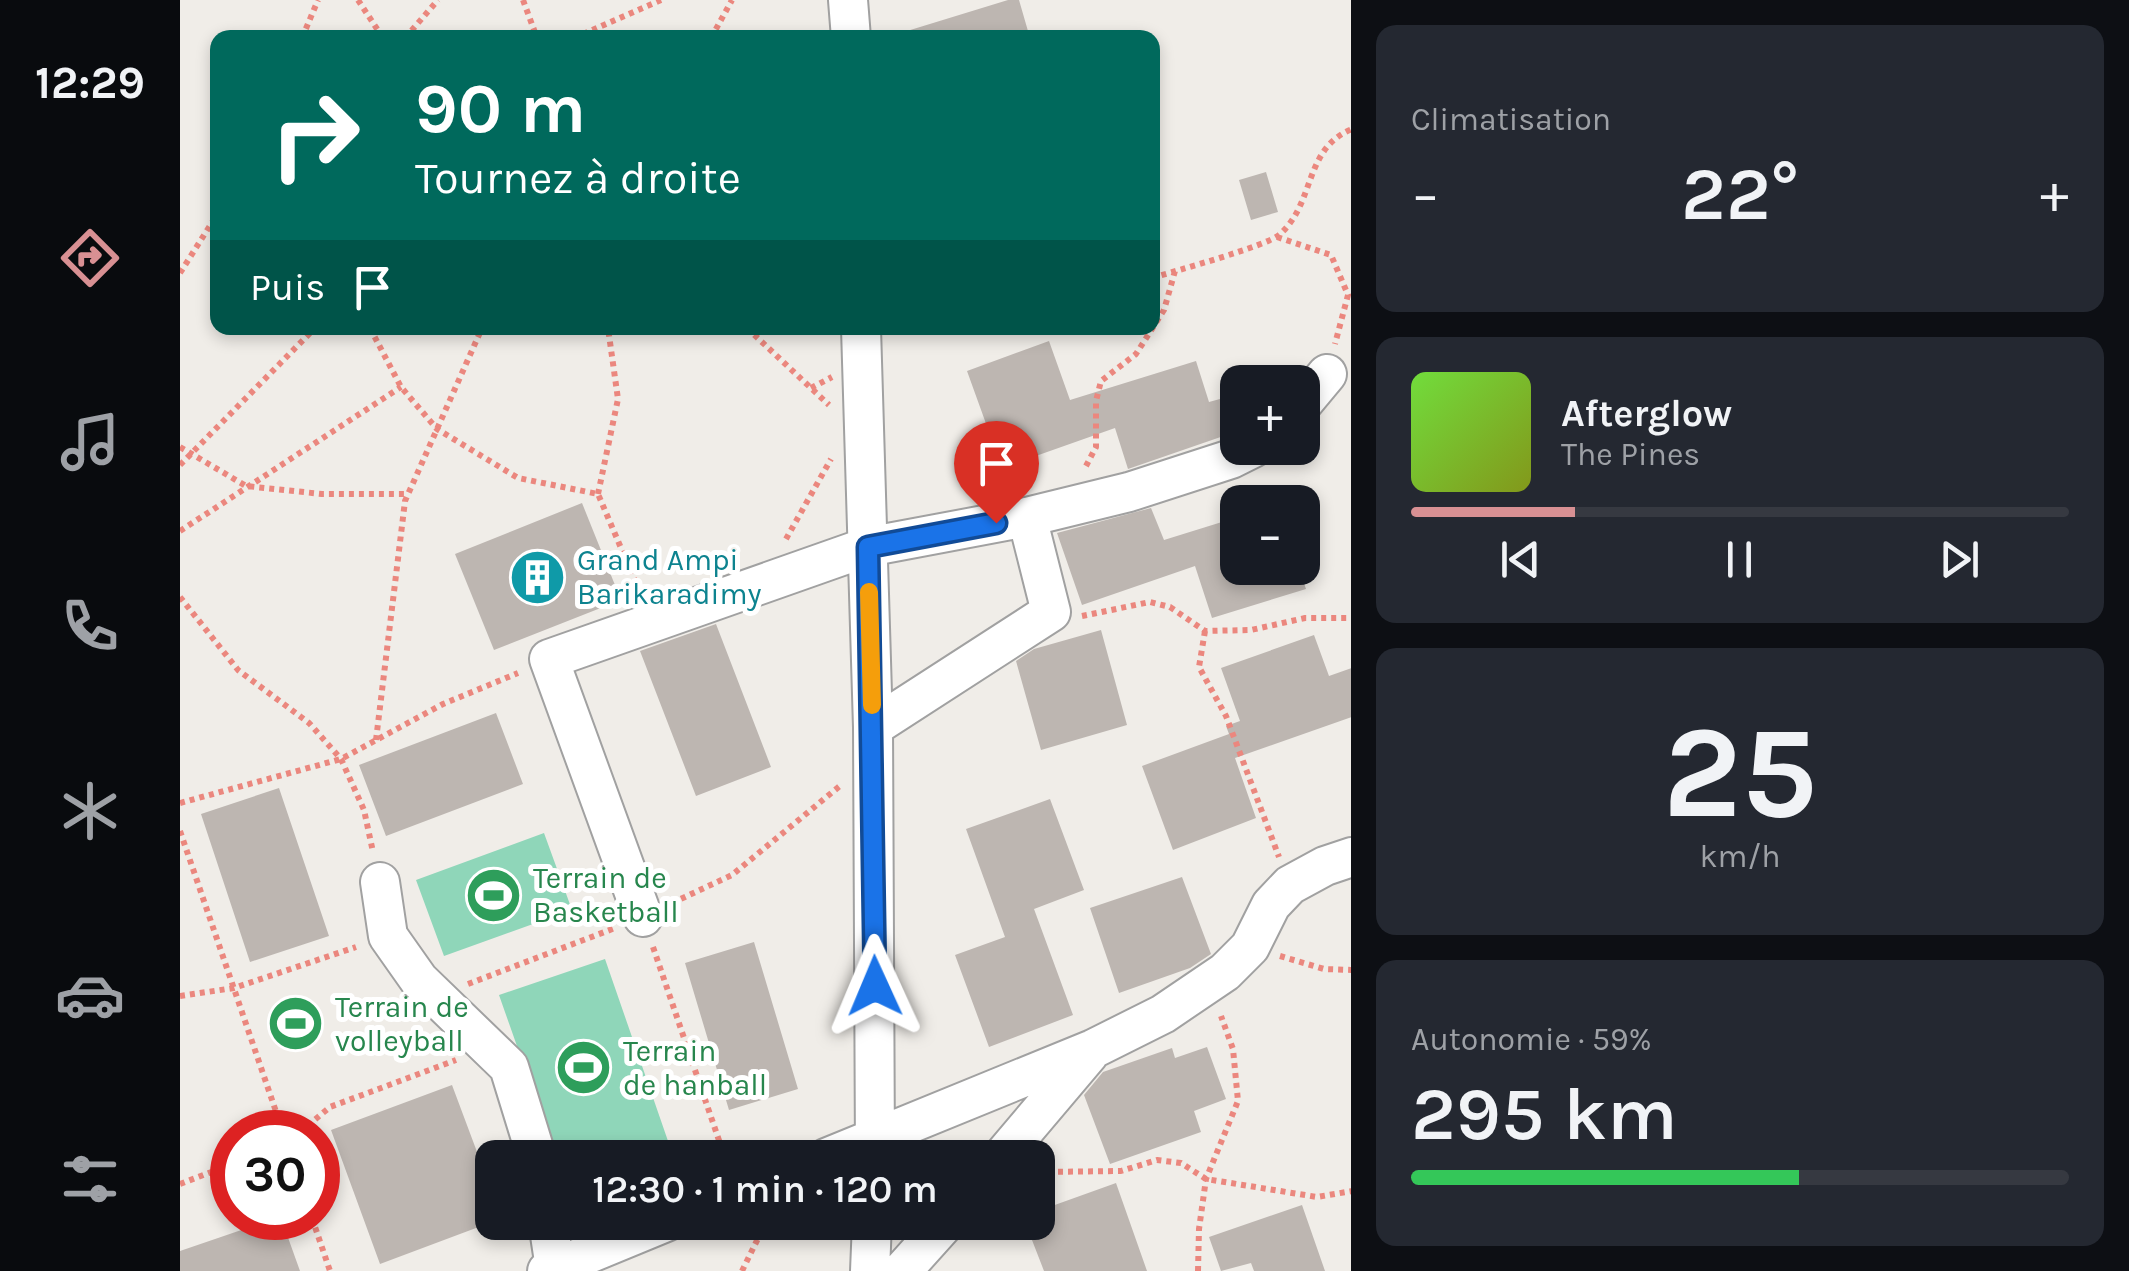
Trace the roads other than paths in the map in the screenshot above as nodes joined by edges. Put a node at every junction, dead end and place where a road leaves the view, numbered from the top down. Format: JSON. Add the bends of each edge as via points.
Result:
{"nodes":[{"id":1,"x":848,"y":0,"type":"edge"},
{"id":2,"x":850,"y":30,"type":"edge"},
{"id":3,"x":861,"y":335,"type":"edge"},
{"id":4,"x":1327,"y":374,"type":"road end"},
{"id":5,"x":1320,"y":382,"type":"edge"},
{"id":6,"x":1220,"y":463,"type":"edge"},
{"id":7,"x":1028,"y":517,"type":"junction"},
{"id":8,"x":868,"y":547,"type":"junction"},
{"id":9,"x":873,"y":727,"type":"junction"},
{"id":10,"x":1351,"y":857,"type":"edge"},
{"id":11,"x":380,"y":882,"type":"road end"},
{"id":12,"x":642,"y":917,"type":"road end"},
{"id":13,"x":1094,"y":1049,"type":"junction"},
{"id":14,"x":531,"y":1140,"type":"edge"},
{"id":15,"x":876,"y":1140,"type":"edge"},
{"id":16,"x":892,"y":1140,"type":"edge"},
{"id":17,"x":1016,"y":1140,"type":"edge"},
{"id":18,"x":549,"y":1240,"type":"edge"},
{"id":19,"x":623,"y":1240,"type":"edge"},
{"id":20,"x":871,"y":1240,"type":"edge"},
{"id":21,"x":930,"y":1240,"type":"edge"},
{"id":22,"x":551,"y":1270,"type":"edge"},
{"id":23,"x":870,"y":1271,"type":"edge"},
{"id":24,"x":902,"y":1271,"type":"edge"}],
"edges":[{"from":1,"to":2,"type":"street"},
{"from":3,"to":8,"type":"street"},
{"from":4,"to":5,"type":"street"},
{"from":6,"to":7,"type":"street"},
{"from":7,"to":8,"type":"street"},
{"from":7,"to":9,"type":"street","via":[[1052,612]]},
{"from":8,"to":9,"type":"street"},
{"from":8,"to":12,"type":"street","via":[[550,660]]},
{"from":9,"to":15,"type":"street"},
{"from":10,"to":13,"type":"street","via":[[1290,885],[1250,946],[1213,980]]},
{"from":11,"to":14,"type":"street","via":[[388,936],[418,980],[508,1068]]},
{"from":13,"to":16,"type":"street"},
{"from":13,"to":17,"type":"street"},
{"from":18,"to":22,"type":"street"},
{"from":19,"to":22,"type":"street"},
{"from":20,"to":23,"type":"street"},
{"from":21,"to":24,"type":"street"}]}
